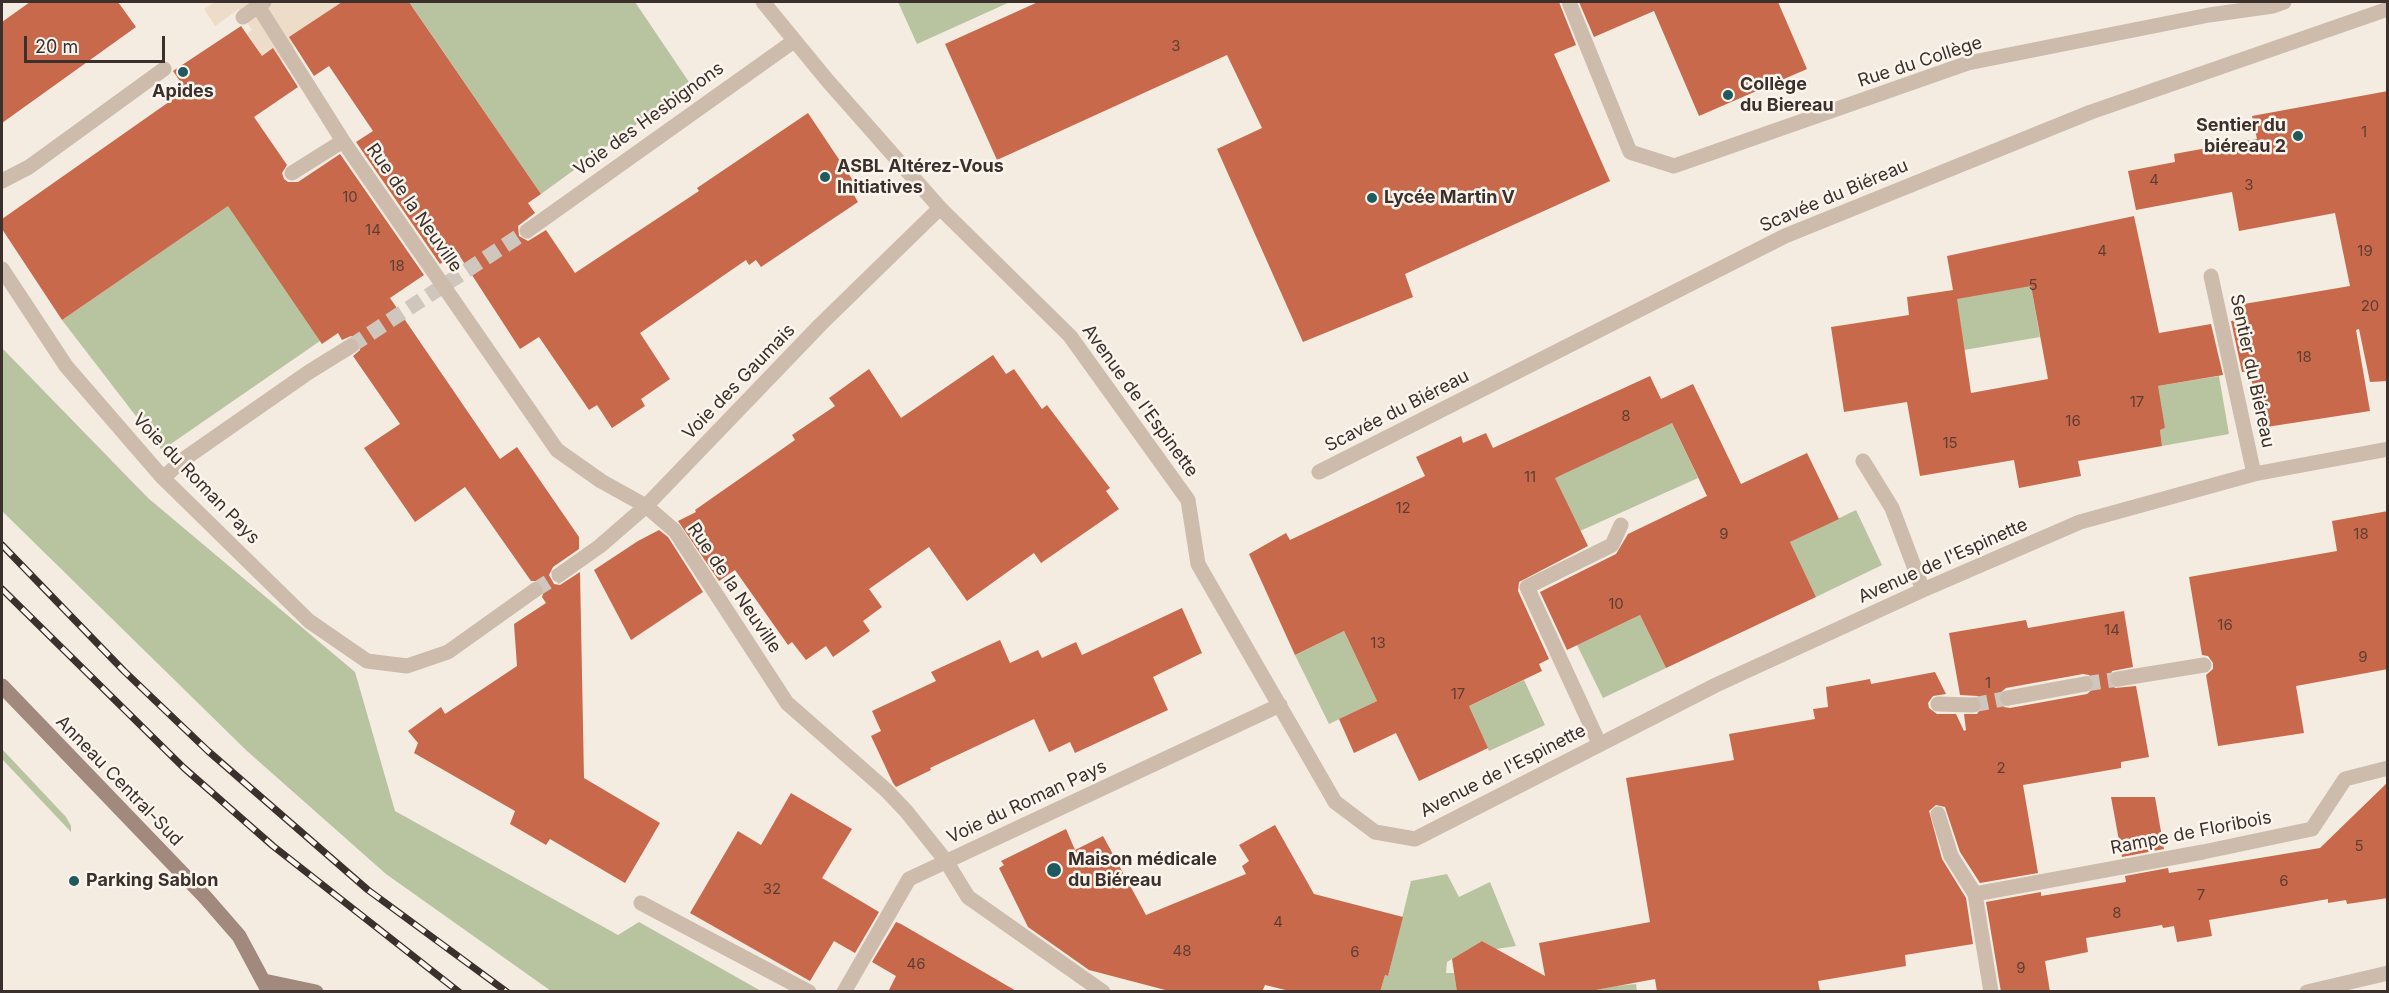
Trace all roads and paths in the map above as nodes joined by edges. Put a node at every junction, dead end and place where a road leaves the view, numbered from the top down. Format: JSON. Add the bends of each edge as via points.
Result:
{"nodes":[{"id":1,"x":763,"y":2,"type":"edge"},
{"id":2,"x":1569,"y":2,"type":"edge"},
{"id":3,"x":2284,"y":2,"type":"edge"},
{"id":4,"x":261,"y":4,"type":"edge"},
{"id":5,"x":2388,"y":9,"type":"edge"},
{"id":6,"x":243,"y":17,"type":"dead end"},
{"id":7,"x":795,"y":41,"type":"junction"},
{"id":8,"x":164,"y":69,"type":"dead end"},
{"id":9,"x":344,"y":141,"type":"junction"},
{"id":10,"x":292,"y":173,"type":"dead end"},
{"id":11,"x":2,"y":181,"type":"edge"},
{"id":12,"x":940,"y":208,"type":"junction"},
{"id":13,"x":527,"y":231,"type":"tunnel mouth"},
{"id":14,"x":2,"y":268,"type":"edge"},
{"id":15,"x":2211,"y":276,"type":"dead end"},
{"id":16,"x":351,"y":346,"type":"tunnel mouth"},
{"id":17,"x":2388,"y":449,"type":"edge"},
{"id":18,"x":1863,"y":461,"type":"dead end"},
{"id":19,"x":1319,"y":472,"type":"dead end"},
{"id":20,"x":2254,"y":474,"type":"junction"},
{"id":21,"x":163,"y":478,"type":"junction"},
{"id":22,"x":646,"y":506,"type":"junction"},
{"id":23,"x":1621,"y":525,"type":"dead end"},
{"id":24,"x":559,"y":575,"type":"tunnel mouth"},
{"id":25,"x":535,"y":590,"type":"tunnel mouth"},
{"id":26,"x":1923,"y":590,"type":"junction"},
{"id":27,"x":2204,"y":665,"type":"dead end"},
{"id":28,"x":2118,"y":679,"type":"tunnel mouth"},
{"id":29,"x":2085,"y":684,"type":"tunnel mouth"},
{"id":30,"x":2,"y":686,"type":"edge"},
{"id":31,"x":2008,"y":698,"type":"tunnel mouth"},
{"id":32,"x":1938,"y":704,"type":"dead end"},
{"id":33,"x":1280,"y":705,"type":"junction"},
{"id":34,"x":1973,"y":705,"type":"tunnel mouth"},
{"id":35,"x":1599,"y":743,"type":"junction"},
{"id":36,"x":2388,"y":768,"type":"edge"},
{"id":37,"x":1938,"y":814,"type":"dead end"},
{"id":38,"x":946,"y":861,"type":"junction"},
{"id":39,"x":1975,"y":894,"type":"junction"},
{"id":40,"x":641,"y":903,"type":"dead end"},
{"id":41,"x":2388,"y":973,"type":"edge"},
{"id":42,"x":267,"y":986,"type":"edge"},
{"id":43,"x":316,"y":992,"type":"edge"},
{"id":44,"x":809,"y":992,"type":"edge"},
{"id":45,"x":844,"y":992,"type":"edge"},
{"id":46,"x":1103,"y":992,"type":"edge"},
{"id":47,"x":1991,"y":992,"type":"edge"},
{"id":48,"x":2307,"y":992,"type":"edge"}],
"edges":[{"from":1,"to":7,"type":"street","name":"Avenue de l'Espinette"},
{"from":2,"to":3,"type":"street","name":"Rue du Collège","via":[[1630,152],[1674,166],[1968,63]]},
{"from":4,"to":6,"type":"street"},
{"from":4,"to":9,"type":"street","name":"Rue de la Neuville"},
{"from":5,"to":19,"type":"street","name":"Scavée du Biéreau","via":[[2091,112],[1785,236]]},
{"from":7,"to":12,"type":"street","name":"Avenue de l'Espinette"},
{"from":7,"to":13,"type":"street","name":"Voie des Hesbignons"},
{"from":8,"to":11,"type":"street","via":[[29,167]]},
{"from":9,"to":10,"type":"street"},
{"from":9,"to":22,"type":"street","name":"Rue de la Neuville","via":[[557,450]]},
{"from":12,"to":22,"type":"street","name":"Voie des Gaumais","via":[[821,324]]},
{"from":12,"to":33,"type":"street","name":"Avenue de l'Espinette","via":[[1070,336],[1188,500],[1198,564]]},
{"from":14,"to":21,"type":"street","name":"Voie du Roman Pays","via":[[66,366]]},
{"from":15,"to":20,"type":"street","name":"Sentier du Biéreau"},
{"from":16,"to":21,"type":"street","via":[[184,459]]},
{"from":17,"to":20,"type":"street","name":"Avenue de l'Espinette"},
{"from":18,"to":26,"type":"street","via":[[1892,508]]},
{"from":20,"to":26,"type":"street","name":"Avenue de l'Espinette","via":[[2079,522]]},
{"from":21,"to":25,"type":"street","name":"Voie du Roman Pays","via":[[309,621],[367,661],[407,666],[448,652]]},
{"from":22,"to":24,"type":"street","name":"Voie des Gaumais"},
{"from":22,"to":38,"type":"street","name":"Rue de la Neuville","via":[[675,531],[787,703],[886,790]]},
{"from":23,"to":35,"type":"street","via":[[1612,545],[1527,587]]},
{"from":26,"to":35,"type":"street","name":"Avenue de l'Espinette"},
{"from":27,"to":28,"type":"street"},
{"from":29,"to":31,"type":"street"},
{"from":30,"to":42,"type":"main road","name":"Anneau Central-Sud","via":[[205,897],[239,936]]},
{"from":32,"to":34,"type":"street"},
{"from":33,"to":35,"type":"street","name":"Avenue de l'Espinette","via":[[1335,802],[1375,832],[1415,839]]},
{"from":33,"to":38,"type":"street","name":"Voie du Roman Pays"},
{"from":36,"to":39,"type":"street","name":"Rampe de Floribois","via":[[2345,779],[2312,829]]},
{"from":37,"to":39,"type":"street","via":[[1951,856]]},
{"from":38,"to":45,"type":"street","name":"Voie du Roman Pays","via":[[909,879]]},
{"from":38,"to":46,"type":"street","name":"Rue de la Neuville","via":[[968,897]]},
{"from":39,"to":47,"type":"street"},
{"from":40,"to":44,"type":"street"},
{"from":41,"to":48,"type":"street"},
{"from":42,"to":43,"type":"main road"}]}
